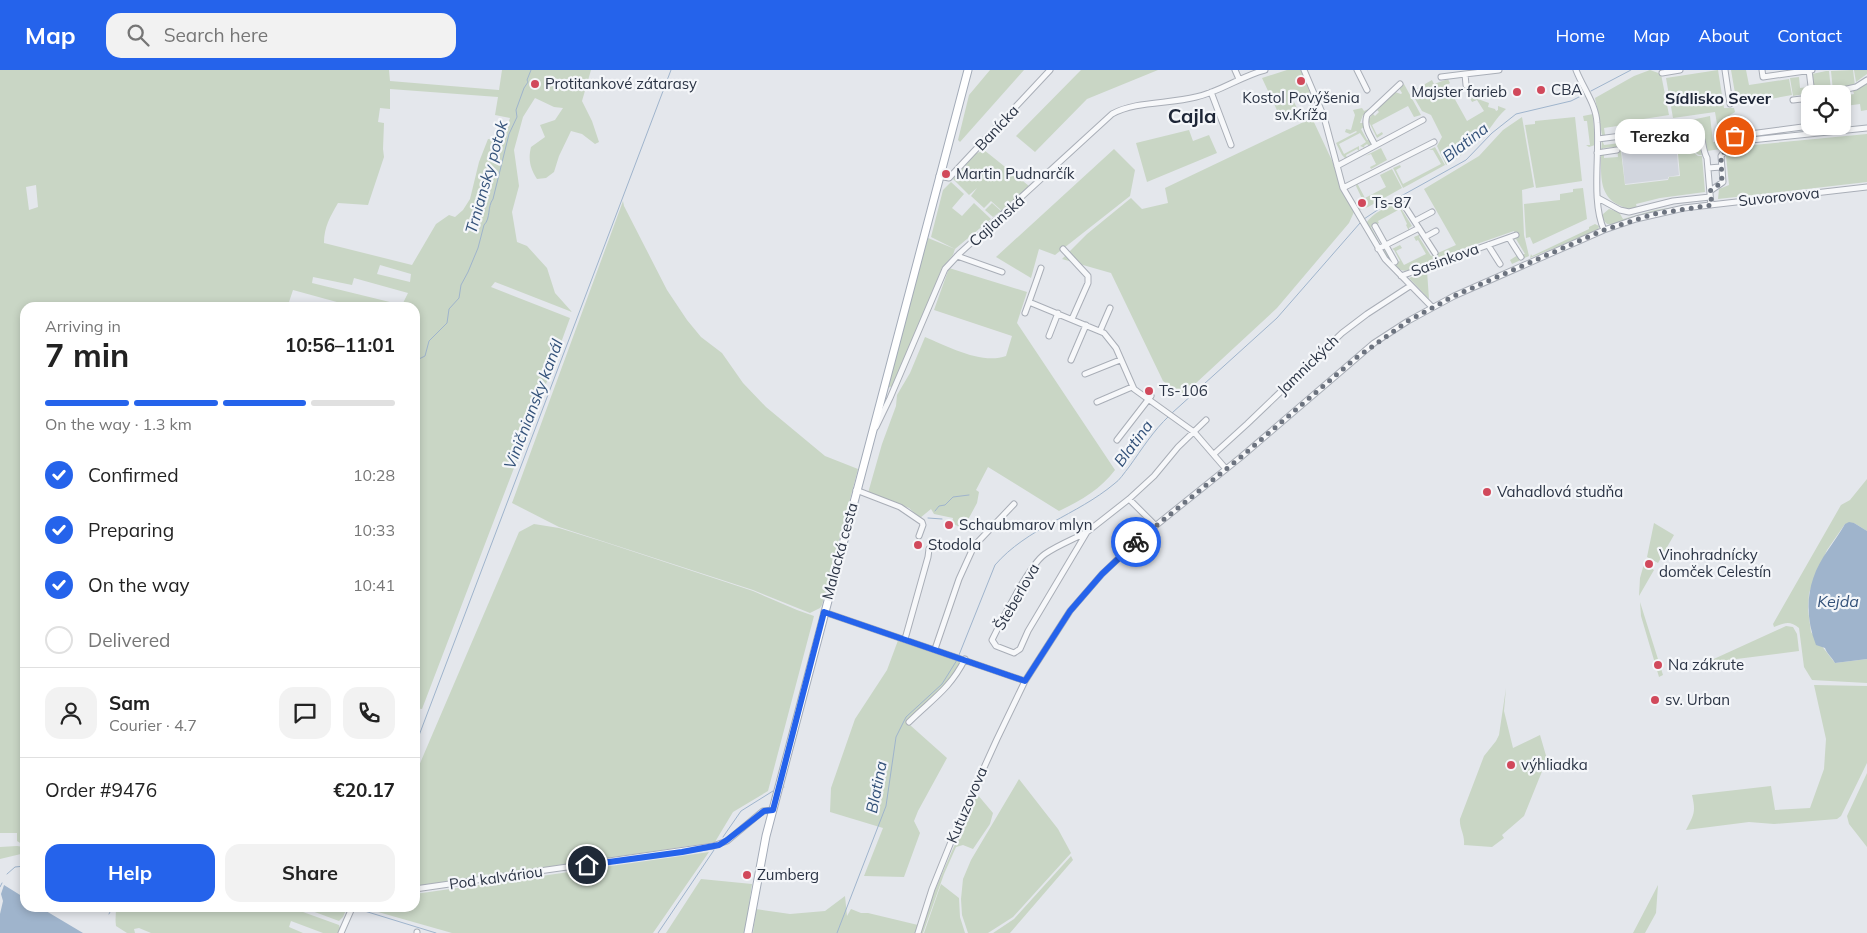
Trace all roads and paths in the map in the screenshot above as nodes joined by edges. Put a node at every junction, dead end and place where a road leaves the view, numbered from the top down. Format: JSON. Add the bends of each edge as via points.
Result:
{"nodes":[{"id":1,"x":968,"y":70,"type":"edge"},
{"id":2,"x":1050,"y":70,"type":"edge"},
{"id":3,"x":1235,"y":70,"type":"edge"},
{"id":4,"x":1265,"y":70,"type":"edge"},
{"id":5,"x":1304,"y":70,"type":"edge"},
{"id":6,"x":1357,"y":70,"type":"edge"},
{"id":7,"x":1499,"y":70,"type":"edge"},
{"id":8,"x":1576,"y":70,"type":"edge"},
{"id":9,"x":1680,"y":70,"type":"edge"},
{"id":10,"x":1725,"y":70,"type":"edge"},
{"id":11,"x":1810,"y":70,"type":"edge"},
{"id":12,"x":1762,"y":71,"type":"edge"},
{"id":13,"x":1662,"y":73,"type":"dead end"},
{"id":14,"x":1465,"y":74,"type":"junction"},
{"id":15,"x":1441,"y":77,"type":"dead end"},
{"id":16,"x":1239,"y":79,"type":"junction"},
{"id":17,"x":1867,"y":80,"type":"edge"},
{"id":18,"x":1400,"y":84,"type":"dead end"},
{"id":19,"x":1811,"y":85,"type":"edge"},
{"id":20,"x":1466,"y":86,"type":"dead end"},
{"id":21,"x":1851,"y":88,"type":"edge"},
{"id":22,"x":1367,"y":90,"type":"dead end"},
{"id":23,"x":1211,"y":92,"type":"junction"},
{"id":24,"x":1801,"y":99,"type":"edge"},
{"id":25,"x":1793,"y":100,"type":"dead end"},
{"id":26,"x":1730,"y":104,"type":"dead end"},
{"id":27,"x":1423,"y":120,"type":"dead end"},
{"id":28,"x":1801,"y":127,"type":"edge"},
{"id":29,"x":1679,"y":128,"type":"junction"},
{"id":30,"x":1851,"y":128,"type":"edge"},
{"id":31,"x":1867,"y":128,"type":"edge"},
{"id":32,"x":1801,"y":135,"type":"edge"},
{"id":33,"x":1598,"y":139,"type":"junction"},
{"id":34,"x":1434,"y":142,"type":"dead end"},
{"id":35,"x":1732,"y":142,"type":"junction"},
{"id":36,"x":1231,"y":145,"type":"dead end"},
{"id":37,"x":1375,"y":146,"type":"junction"},
{"id":38,"x":1692,"y":147,"type":"dead end"},
{"id":39,"x":1617,"y":150,"type":"dead end"},
{"id":40,"x":1597,"y":153,"type":"junction"},
{"id":41,"x":1337,"y":166,"type":"junction"},
{"id":42,"x":1722,"y":167,"type":"junction"},
{"id":43,"x":1708,"y":168,"type":"junction"},
{"id":44,"x":939,"y":176,"type":"junction"},
{"id":45,"x":1344,"y":188,"type":"junction"},
{"id":46,"x":1867,"y":188,"type":"edge"},
{"id":47,"x":1710,"y":191,"type":"junction"},
{"id":48,"x":1710,"y":197,"type":"junction"},
{"id":49,"x":1598,"y":198,"type":"junction"},
{"id":50,"x":1404,"y":205,"type":"dead end"},
{"id":51,"x":1712,"y":205,"type":"junction"},
{"id":52,"x":1432,"y":212,"type":"dead end"},
{"id":53,"x":1415,"y":221,"type":"junction"},
{"id":54,"x":1375,"y":226,"type":"dead end"},
{"id":55,"x":1419,"y":228,"type":"junction"},
{"id":56,"x":1604,"y":230,"type":"junction"},
{"id":57,"x":1436,"y":231,"type":"dead end"},
{"id":58,"x":1516,"y":235,"type":"dead end"},
{"id":59,"x":1425,"y":237,"type":"junction"},
{"id":60,"x":1509,"y":238,"type":"junction"},
{"id":61,"x":1488,"y":245,"type":"junction"},
{"id":62,"x":1385,"y":246,"type":"junction"},
{"id":63,"x":1063,"y":249,"type":"dead end"},
{"id":64,"x":1378,"y":250,"type":"junction"},
{"id":65,"x":1435,"y":253,"type":"dead end"},
{"id":66,"x":957,"y":256,"type":"junction"},
{"id":67,"x":1521,"y":257,"type":"dead end"},
{"id":68,"x":1395,"y":262,"type":"dead end"},
{"id":69,"x":1500,"y":264,"type":"dead end"},
{"id":70,"x":1041,"y":268,"type":"dead end"},
{"id":71,"x":1002,"y":272,"type":"dead end"},
{"id":72,"x":1401,"y":276,"type":"junction"},
{"id":73,"x":1410,"y":286,"type":"junction"},
{"id":74,"x":1029,"y":302,"type":"junction"},
{"id":75,"x":1432,"y":307,"type":"junction"},
{"id":76,"x":1110,"y":308,"type":"dead end"},
{"id":77,"x":1025,"y":313,"type":"dead end"},
{"id":78,"x":1058,"y":314,"type":"junction"},
{"id":79,"x":1072,"y":319,"type":"junction"},
{"id":80,"x":1086,"y":325,"type":"junction"},
{"id":81,"x":1100,"y":330,"type":"junction"},
{"id":82,"x":1049,"y":336,"type":"dead end"},
{"id":83,"x":1072,"y":360,"type":"dead end"},
{"id":84,"x":1120,"y":360,"type":"junction"},
{"id":85,"x":1085,"y":374,"type":"dead end"},
{"id":86,"x":1132,"y":387,"type":"junction"},
{"id":87,"x":882,"y":396,"type":"junction"},
{"id":88,"x":890,"y":398,"type":"junction"},
{"id":89,"x":1149,"y":398,"type":"junction"},
{"id":90,"x":1097,"y":402,"type":"dead end"},
{"id":91,"x":1206,"y":420,"type":"dead end"},
{"id":92,"x":1194,"y":432,"type":"junction"},
{"id":93,"x":871,"y":437,"type":"junction"},
{"id":94,"x":1117,"y":440,"type":"dead end"},
{"id":95,"x":1214,"y":454,"type":"junction"},
{"id":96,"x":1226,"y":469,"type":"junction"},
{"id":97,"x":856,"y":490,"type":"junction"},
{"id":98,"x":1130,"y":499,"type":"junction"},
{"id":99,"x":1014,"y":504,"type":"dead end"},
{"id":100,"x":1155,"y":525,"type":"junction"},
{"id":101,"x":1088,"y":532,"type":"junction"},
{"id":102,"x":919,"y":536,"type":"dead end"},
{"id":103,"x":1073,"y":540,"type":"junction"},
{"id":104,"x":1078,"y":549,"type":"junction"},
{"id":105,"x":929,"y":550,"type":"dead end"},
{"id":106,"x":824,"y":612,"type":"junction"},
{"id":107,"x":905,"y":639,"type":"junction"},
{"id":108,"x":935,"y":649,"type":"junction"},
{"id":109,"x":964,"y":659,"type":"junction"},
{"id":110,"x":1025,"y":681,"type":"junction"},
{"id":111,"x":909,"y":722,"type":"dead end"},
{"id":112,"x":773,"y":810,"type":"junction"},
{"id":113,"x":420,"y":889,"type":"edge"},
{"id":114,"x":350,"y":912,"type":"edge"},
{"id":115,"x":341,"y":933,"type":"edge"},
{"id":116,"x":748,"y":933,"type":"edge"},
{"id":117,"x":918,"y":933,"type":"edge"}],
"edges":[{"from":1,"to":44,"type":"main road"},
{"from":2,"to":44,"type":"street","name":"Banícka","via":[[949,178]]},
{"from":3,"to":16,"type":"street"},
{"from":4,"to":16,"type":"street","name":"Cajlanská"},
{"from":5,"to":41,"type":"street","via":[[1326,124]]},
{"from":6,"to":22,"type":"street"},
{"from":7,"to":14,"type":"street"},
{"from":8,"to":33,"type":"street","via":[[1596,115]]},
{"from":9,"to":13,"type":"street"},
{"from":10,"to":26,"type":"street"},
{"from":11,"to":12,"type":"street","via":[[1763,77]]},
{"from":11,"to":19,"type":"street"},
{"from":14,"to":15,"type":"street"},
{"from":14,"to":20,"type":"street"},
{"from":16,"to":23,"type":"street","name":"Cajlanská"},
{"from":17,"to":21,"type":"street"},
{"from":18,"to":37,"type":"street","via":[[1365,120]]},
{"from":23,"to":36,"type":"street"},
{"from":23,"to":66,"type":"street","name":"Cajlanská","via":[[1112,114]]},
{"from":24,"to":25,"type":"street"},
{"from":27,"to":37,"type":"street"},
{"from":28,"to":35,"type":"street","via":[[1735,136]]},
{"from":29,"to":33,"type":"street"},
{"from":29,"to":38,"type":"street","via":[[1682,148]]},
{"from":29,"to":43,"type":"street","via":[[1690,127],[1701,134]]},
{"from":30,"to":31,"type":"street"},
{"from":32,"to":35,"type":"street"},
{"from":33,"to":40,"type":"street"},
{"from":34,"to":45,"type":"street"},
{"from":35,"to":42,"type":"street","via":[[1721,156]]},
{"from":37,"to":41,"type":"street"},
{"from":39,"to":40,"type":"street"},
{"from":40,"to":49,"type":"street"},
{"from":41,"to":45,"type":"street"},
{"from":42,"to":43,"type":"street"},
{"from":42,"to":47,"type":"street","via":[[1722,182]]},
{"from":43,"to":47,"type":"street"},
{"from":44,"to":87,"type":"main road"},
{"from":45,"to":64,"type":"street"},
{"from":46,"to":51,"type":"street","name":"Suvorovova"},
{"from":47,"to":48,"type":"street"},
{"from":48,"to":49,"type":"street","via":[[1673,201],[1629,212]]},
{"from":48,"to":51,"type":"street"},
{"from":49,"to":56,"type":"street"},
{"from":50,"to":53,"type":"street"},
{"from":51,"to":56,"type":"street","name":"Suvorovova","via":[[1654,214]]},
{"from":52,"to":53,"type":"street"},
{"from":53,"to":55,"type":"street"},
{"from":54,"to":62,"type":"street"},
{"from":55,"to":59,"type":"street"},
{"from":55,"to":62,"type":"street"},
{"from":56,"to":75,"type":"street","name":"Suvorovova"},
{"from":57,"to":59,"type":"street"},
{"from":58,"to":60,"type":"street","name":"Sasinkova"},
{"from":59,"to":65,"type":"street"},
{"from":60,"to":61,"type":"street","name":"Sasinkova"},
{"from":60,"to":67,"type":"street"},
{"from":61,"to":69,"type":"street","name":"Sasinkova"},
{"from":61,"to":72,"type":"street","name":"Sasinkova"},
{"from":62,"to":64,"type":"street"},
{"from":62,"to":68,"type":"street"},
{"from":63,"to":79,"type":"street","via":[[1088,276]]},
{"from":64,"to":72,"type":"street"},
{"from":66,"to":71,"type":"street"},
{"from":66,"to":88,"type":"street","name":"Cajlanská","via":[[945,269]]},
{"from":70,"to":74,"type":"street"},
{"from":72,"to":73,"type":"street"},
{"from":73,"to":75,"type":"street"},
{"from":73,"to":95,"type":"street","name":"Jamnických","via":[[1342,333]]},
{"from":74,"to":77,"type":"street"},
{"from":74,"to":78,"type":"street"},
{"from":75,"to":96,"type":"street","name":"Suvorovova","via":[[1374,343]]},
{"from":76,"to":81,"type":"street"},
{"from":78,"to":79,"type":"street"},
{"from":78,"to":82,"type":"street"},
{"from":79,"to":80,"type":"street"},
{"from":80,"to":81,"type":"street"},
{"from":80,"to":83,"type":"street"},
{"from":81,"to":84,"type":"street","via":[[1113,343]]},
{"from":84,"to":85,"type":"street"},
{"from":84,"to":86,"type":"street"},
{"from":86,"to":89,"type":"street"},
{"from":86,"to":90,"type":"street"},
{"from":87,"to":88,"type":"street"},
{"from":87,"to":93,"type":"main road"},
{"from":88,"to":93,"type":"street","name":"Cajlanská"},
{"from":89,"to":92,"type":"street"},
{"from":89,"to":94,"type":"street"},
{"from":91,"to":92,"type":"street","name":"Šteberlova"},
{"from":92,"to":95,"type":"street"},
{"from":92,"to":98,"type":"street","name":"Šteberlova"},
{"from":93,"to":97,"type":"main road"},
{"from":95,"to":96,"type":"street"},
{"from":96,"to":100,"type":"street","name":"Kutuzovova"},
{"from":97,"to":102,"type":"street","via":[[900,507],[920,521],[923,525]]},
{"from":97,"to":106,"type":"main road","name":"Malacká cesta"},
{"from":98,"to":100,"type":"street"},
{"from":98,"to":101,"type":"street","name":"Šteberlova"},
{"from":99,"to":108,"type":"street","via":[[974,546]]},
{"from":100,"to":110,"type":"street","name":"Kutuzovova","via":[[1075,604]]},
{"from":101,"to":103,"type":"street","name":"Šteberlova"},
{"from":101,"to":104,"type":"street","name":"Šteberlova"},
{"from":103,"to":104,"type":"street"},
{"from":103,"to":104,"type":"street","name":"Šteberlova","via":[[1045,554],[1036,563],[992,640],[996,646],[1014,653],[1020,649]]},
{"from":105,"to":107,"type":"street"},
{"from":106,"to":107,"type":"street"},
{"from":106,"to":112,"type":"main road","name":"Malacká cesta"},
{"from":107,"to":108,"type":"street"},
{"from":108,"to":109,"type":"street"},
{"from":109,"to":110,"type":"street"},
{"from":109,"to":111,"type":"street","via":[[951,682]]},
{"from":110,"to":117,"type":"street","name":"Kutuzovova","via":[[958,827]]},
{"from":112,"to":113,"type":"street","name":"Pod kalváriou","via":[[764,811],[727,840],[713,846]]},
{"from":112,"to":116,"type":"main road","name":"Malacká cesta"},
{"from":114,"to":115,"type":"street"}]}
